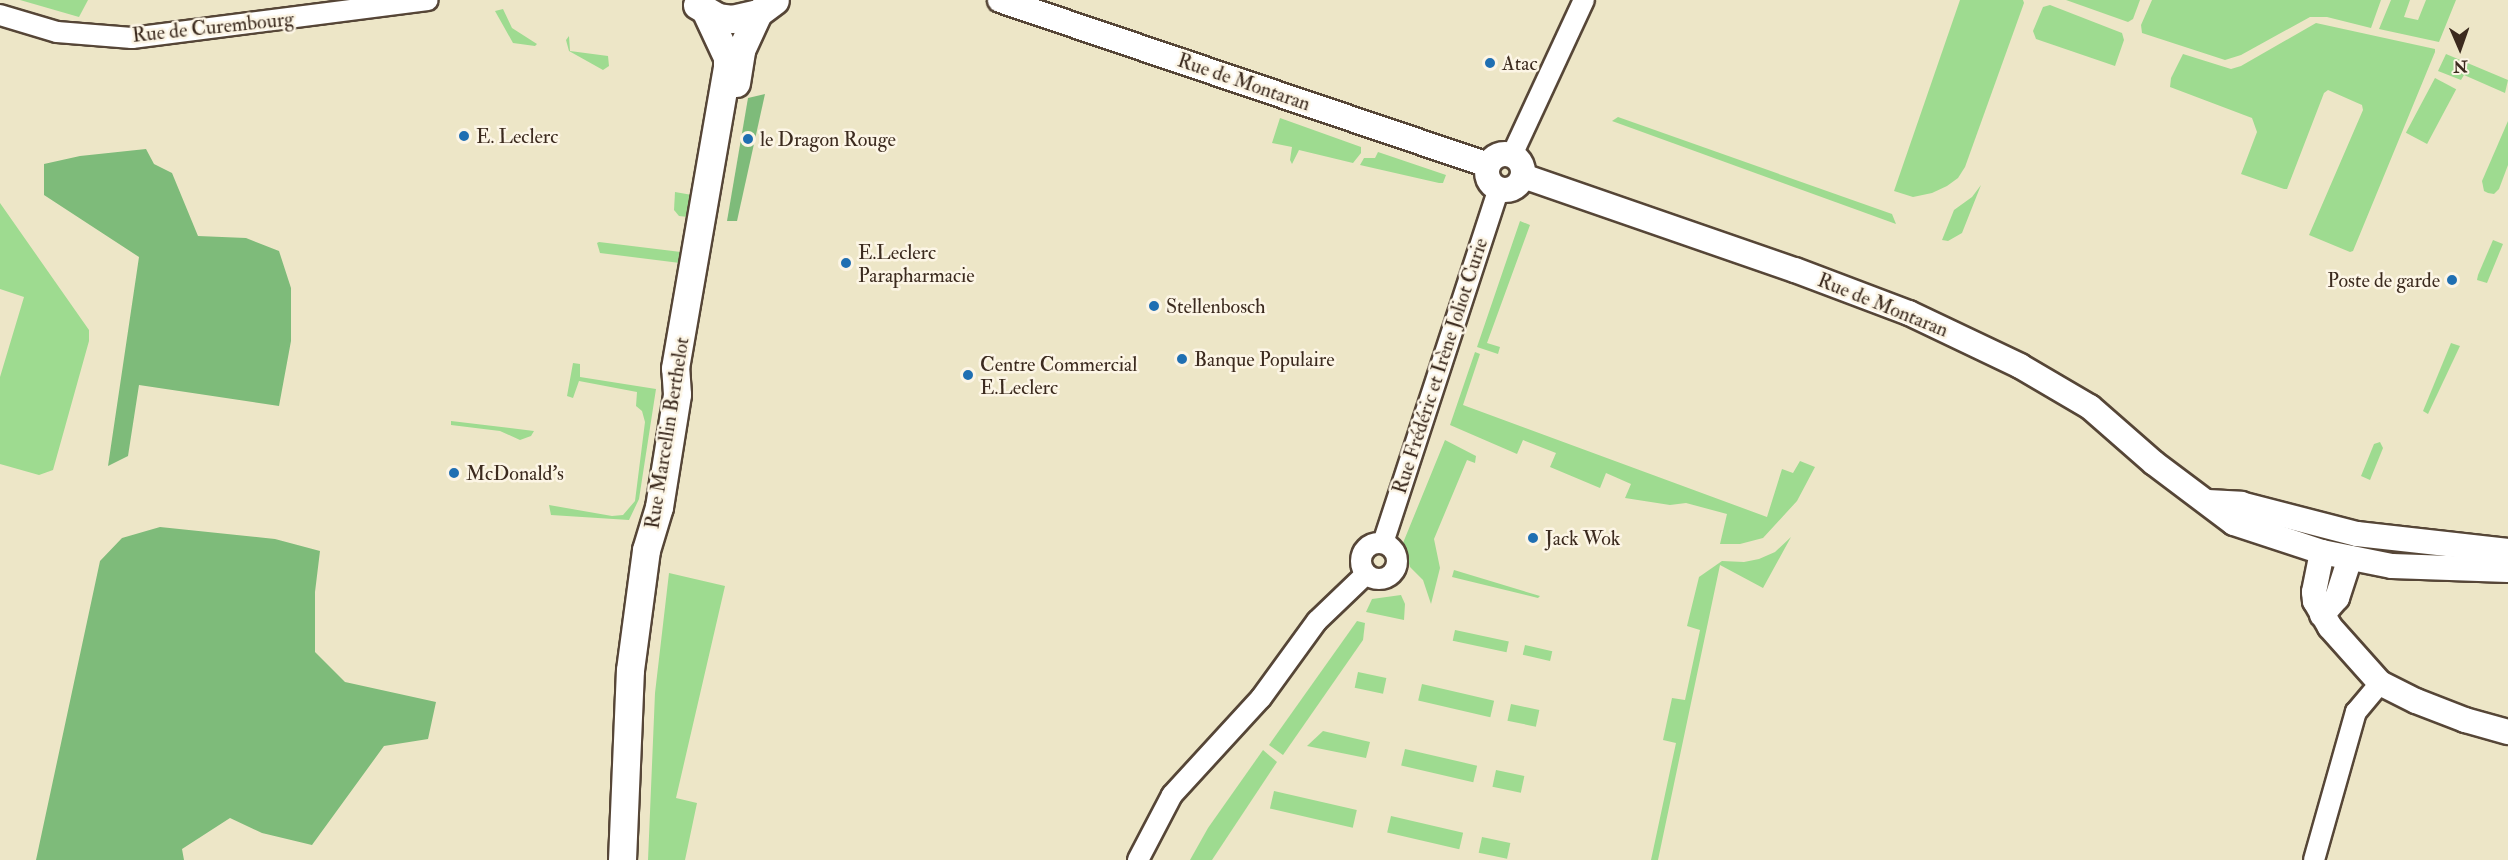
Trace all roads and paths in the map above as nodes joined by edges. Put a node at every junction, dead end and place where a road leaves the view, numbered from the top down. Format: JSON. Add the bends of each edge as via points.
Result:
{"nodes":[{"id":1,"x":428,"y":0,"type":"edge"},
{"id":2,"x":1000,"y":0,"type":"edge"},
{"id":3,"x":1584,"y":0,"type":"edge"},
{"id":4,"x":695,"y":3,"type":"edge"},
{"id":5,"x":766,"y":7,"type":"edge"},
{"id":6,"x":0,"y":15,"type":"edge"},
{"id":7,"x":1488,"y":165,"type":"junction"},
{"id":8,"x":1517,"y":165,"type":"junction"},
{"id":9,"x":1499,"y":189,"type":"junction"},
{"id":10,"x":2208,"y":502,"type":"junction"},
{"id":11,"x":1383,"y":543,"type":"junction"},
{"id":12,"x":2508,"y":551,"type":"edge"},
{"id":13,"x":2322,"y":552,"type":"junction"},
{"id":14,"x":2350,"y":558,"type":"junction"},
{"id":15,"x":2508,"y":570,"type":"edge"},
{"id":16,"x":1366,"y":574,"type":"junction"},
{"id":17,"x":2322,"y":615,"type":"junction"},
{"id":18,"x":2379,"y":683,"type":"junction"},
{"id":19,"x":2508,"y":732,"type":"edge"},
{"id":20,"x":622,"y":860,"type":"edge"},
{"id":21,"x":632,"y":860,"type":"edge"},
{"id":22,"x":1138,"y":860,"type":"edge"},
{"id":23,"x":2314,"y":860,"type":"edge"}],
"edges":[{"from":1,"to":6,"type":"street","name":"Rue de Curembourg","via":[[132,38],[57,32]]},
{"from":2,"to":7,"type":"street","name":"Rue de Montaran"},
{"from":3,"to":8,"type":"street"},
{"from":4,"to":5,"type":"main road","name":"Rue Marcellin Berthelot","via":[[732,19]]},
{"from":4,"to":20,"type":"main road","name":"Rue Marcellin Berthelot","via":[[727,57],[728,66],[675,368],[677,394],[659,507],[646,550],[630,670]]},
{"from":5,"to":21,"type":"main road","name":"Rue Marcellin Berthelot","via":[[741,50],[687,367],[648,661],[639,701]]},
{"from":7,"to":8,"type":"street","via":[[1501,154]]},
{"from":7,"to":9,"type":"street","via":[[1488,176]]},
{"from":8,"to":9,"type":"street","via":[[1516,186]]},
{"from":8,"to":10,"type":"street","name":"Rue de Montaran","via":[[1909,313],[2010,361],[2090,407],[2154,463]]},
{"from":9,"to":11,"type":"street","name":"Rue Frédéric et Irène Joliot Curie"},
{"from":10,"to":12,"type":"street","via":[[2241,504],[2329,529]]},
{"from":10,"to":13,"type":"street","name":"Rue de Montaran","via":[[2234,523]]},
{"from":11,"to":16,"type":"street","via":[[1368,546],[1362,554],[1361,565]]},
{"from":11,"to":16,"type":"street","via":[[1395,554],[1394,571],[1378,579]]},
{"from":13,"to":14,"type":"street","name":"Rue de Montaran"},
{"from":13,"to":17,"type":"street","via":[[2314,592]]},
{"from":14,"to":15,"type":"street","name":"Rue de Montaran","via":[[2392,566]]},
{"from":14,"to":17,"type":"street","via":[[2337,598]]},
{"from":16,"to":22,"type":"street","via":[[1317,621],[1261,698],[1172,795]]},
{"from":17,"to":18,"type":"street"},
{"from":18,"to":19,"type":"street","via":[[2465,720]]},
{"from":18,"to":23,"type":"street","via":[[2356,712]]}]}
